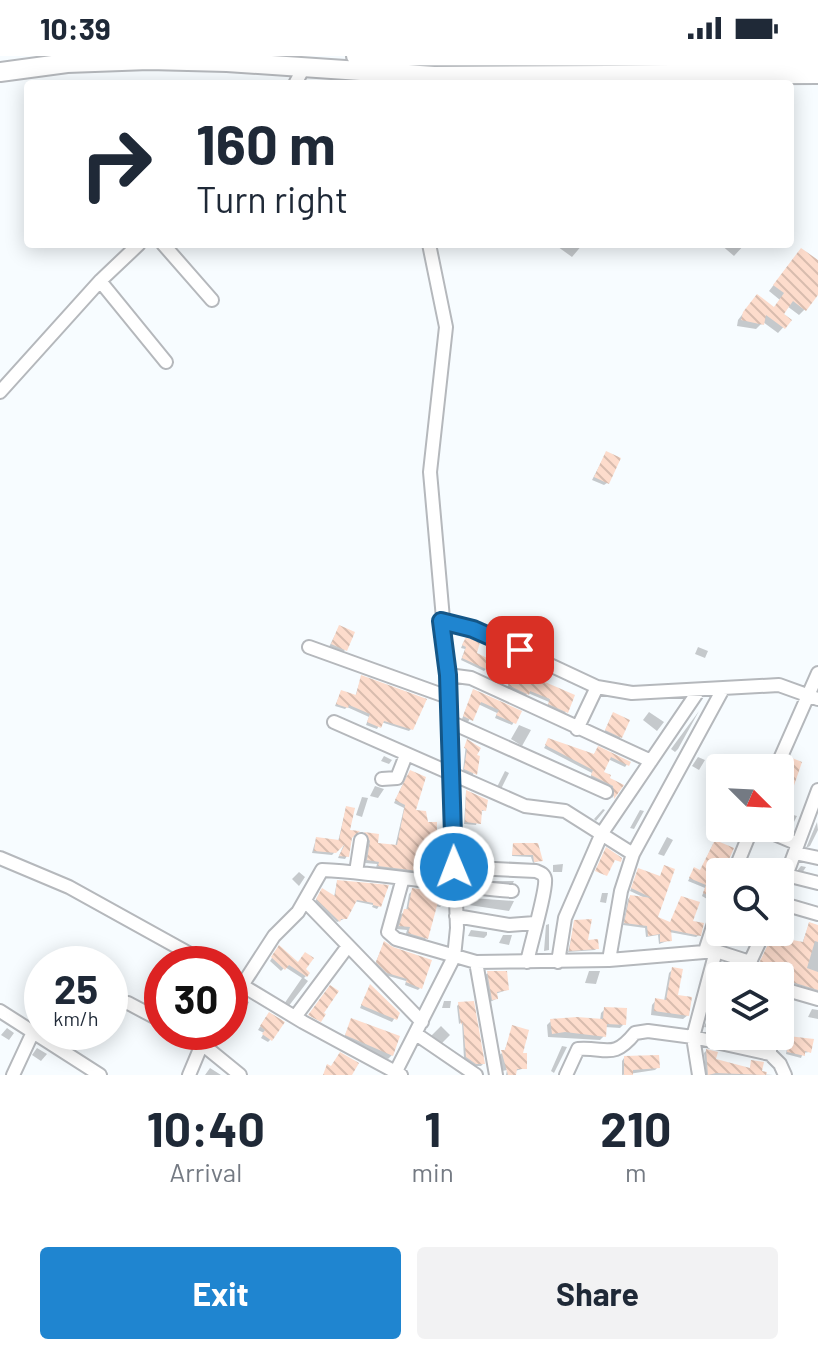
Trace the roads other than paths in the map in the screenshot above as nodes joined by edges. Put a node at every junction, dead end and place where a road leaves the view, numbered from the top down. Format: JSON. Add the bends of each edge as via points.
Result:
{"nodes":[{"id":1,"x":356,"y":56,"type":"edge"},
{"id":2,"x":638,"y":57,"type":"edge"},
{"id":3,"x":818,"y":57,"type":"edge"},
{"id":4,"x":0,"y":72,"type":"edge"},
{"id":5,"x":818,"y":74,"type":"edge"},
{"id":6,"x":299,"y":76,"type":"edge"},
{"id":7,"x":381,"y":79,"type":"edge"},
{"id":8,"x":135,"y":248,"type":"edge"},
{"id":9,"x":166,"y":248,"type":"edge"},
{"id":10,"x":430,"y":248,"type":"edge"},
{"id":11,"x":100,"y":281,"type":"junction"},
{"id":12,"x":212,"y":300,"type":"dead end"},
{"id":13,"x":166,"y":362,"type":"dead end"},
{"id":14,"x":0,"y":392,"type":"edge"},
{"id":15,"x":441,"y":621,"type":"junction"},
{"id":16,"x":309,"y":647,"type":"dead end"},
{"id":17,"x":818,"y":673,"type":"edge"},
{"id":18,"x":448,"y":675,"type":"junction"},
{"id":19,"x":597,"y":687,"type":"junction"},
{"id":20,"x":723,"y":689,"type":"junction"},
{"id":21,"x":699,"y":690,"type":"junction"},
{"id":22,"x":448,"y":697,"type":"junction"},
{"id":23,"x":814,"y":697,"type":"edge"},
{"id":24,"x":334,"y":722,"type":"dead end"},
{"id":25,"x":450,"y":722,"type":"junction"},
{"id":26,"x":577,"y":729,"type":"junction"},
{"id":27,"x":783,"y":754,"type":"edge"},
{"id":28,"x":406,"y":755,"type":"junction"},
{"id":29,"x":651,"y":761,"type":"junction"},
{"id":30,"x":451,"y":776,"type":"junction"},
{"id":31,"x":382,"y":779,"type":"dead end"},
{"id":32,"x":818,"y":790,"type":"edge"},
{"id":33,"x":606,"y":792,"type":"dead end"},
{"id":34,"x":815,"y":806,"type":"edge"},
{"id":35,"x":602,"y":833,"type":"junction"},
{"id":36,"x":361,"y":840,"type":"dead end"},
{"id":37,"x":785,"y":842,"type":"edge"},
{"id":38,"x":796,"y":848,"type":"junction"},
{"id":39,"x":633,"y":854,"type":"junction"},
{"id":40,"x":0,"y":858,"type":"edge"},
{"id":41,"x":792,"y":858,"type":"edge"},
{"id":42,"x":818,"y":858,"type":"edge"},
{"id":43,"x":454,"y":867,"type":"junction"},
{"id":44,"x":356,"y":872,"type":"junction"},
{"id":45,"x":794,"y":877,"type":"edge"},
{"id":46,"x":403,"y":878,"type":"junction"},
{"id":47,"x":818,"y":883,"type":"edge"},
{"id":48,"x":455,"y":887,"type":"junction"},
{"id":49,"x":512,"y":891,"type":"dead end"},
{"id":50,"x":305,"y":901,"type":"junction"},
{"id":51,"x":794,"y":907,"type":"edge"},
{"id":52,"x":818,"y":914,"type":"edge"},
{"id":53,"x":456,"y":916,"type":"junction"},
{"id":54,"x":535,"y":923,"type":"junction"},
{"id":55,"x":176,"y":946,"type":"edge"},
{"id":56,"x":348,"y":946,"type":"junction"},
{"id":57,"x":711,"y":946,"type":"edge"},
{"id":58,"x":757,"y":946,"type":"edge"},
{"id":59,"x":710,"y":951,"type":"junction"},
{"id":60,"x":454,"y":957,"type":"junction"},
{"id":61,"x":609,"y":960,"type":"junction"},
{"id":62,"x":476,"y":962,"type":"junction"},
{"id":63,"x":527,"y":962,"type":"junction"},
{"id":64,"x":558,"y":962,"type":"junction"},
{"id":65,"x":750,"y":962,"type":"joint"},
{"id":66,"x":248,"y":977,"type":"edge"},
{"id":67,"x":248,"y":990,"type":"edge"},
{"id":68,"x":794,"y":992,"type":"edge"},
{"id":69,"x":818,"y":999,"type":"edge"},
{"id":70,"x":128,"y":1003,"type":"dead end"},
{"id":71,"x":0,"y":1011,"type":"edge"},
{"id":72,"x":144,"y":1011,"type":"edge"},
{"id":73,"x":295,"y":1017,"type":"junction"},
{"id":74,"x":24,"y":1026,"type":"edge"},
{"id":75,"x":419,"y":1028,"type":"junction"},
{"id":76,"x":693,"y":1037,"type":"junction"},
{"id":77,"x":25,"y":1050,"type":"edge"},
{"id":78,"x":61,"y":1050,"type":"edge"},
{"id":79,"x":199,"y":1050,"type":"edge"},
{"id":80,"x":209,"y":1050,"type":"edge"},
{"id":81,"x":770,"y":1050,"type":"edge"},
{"id":82,"x":770,"y":1054,"type":"junction"},
{"id":83,"x":397,"y":1074,"type":"edge"},
{"id":84,"x":13,"y":1075,"type":"edge"},
{"id":85,"x":100,"y":1075,"type":"edge"},
{"id":86,"x":189,"y":1075,"type":"edge"},
{"id":87,"x":240,"y":1075,"type":"edge"},
{"id":88,"x":476,"y":1075,"type":"edge"},
{"id":89,"x":496,"y":1075,"type":"edge"},
{"id":90,"x":566,"y":1075,"type":"edge"},
{"id":91,"x":699,"y":1075,"type":"edge"},
{"id":92,"x":785,"y":1075,"type":"edge"}],
"edges":[{"from":1,"to":2,"type":"main road"},
{"from":2,"to":3,"type":"main road"},
{"from":4,"to":6,"type":"main road","via":[[149,60],[227,62]]},
{"from":5,"to":7,"type":"main road"},
{"from":6,"to":7,"type":"main road"},
{"from":8,"to":11,"type":"street"},
{"from":9,"to":12,"type":"street"},
{"from":10,"to":15,"type":"street","via":[[446,327],[430,472]]},
{"from":11,"to":13,"type":"street"},
{"from":11,"to":14,"type":"street"},
{"from":15,"to":18,"type":"street"},
{"from":15,"to":19,"type":"street","via":[[473,629]]},
{"from":16,"to":22,"type":"street"},
{"from":17,"to":23,"type":"street"},
{"from":18,"to":22,"type":"street"},
{"from":18,"to":26,"type":"street","via":[[471,678]]},
{"from":19,"to":21,"type":"street","via":[[624,693]]},
{"from":19,"to":26,"type":"street"},
{"from":20,"to":21,"type":"street"},
{"from":20,"to":23,"type":"street","via":[[779,685]]},
{"from":20,"to":39,"type":"street"},
{"from":21,"to":29,"type":"street"},
{"from":22,"to":25,"type":"street"},
{"from":23,"to":27,"type":"street"},
{"from":24,"to":28,"type":"street"},
{"from":25,"to":30,"type":"street"},
{"from":25,"to":33,"type":"street"},
{"from":26,"to":29,"type":"street"},
{"from":28,"to":30,"type":"street"},
{"from":28,"to":31,"type":"street","via":[[397,778]]},
{"from":29,"to":35,"type":"street"},
{"from":30,"to":35,"type":"street","via":[[532,809],[565,811]]},
{"from":30,"to":43,"type":"street"},
{"from":32,"to":34,"type":"street"},
{"from":34,"to":38,"type":"street"},
{"from":35,"to":39,"type":"street"},
{"from":35,"to":64,"type":"street","via":[[565,918]]},
{"from":36,"to":44,"type":"street"},
{"from":37,"to":38,"type":"street"},
{"from":38,"to":41,"type":"street"},
{"from":38,"to":42,"type":"street"},
{"from":39,"to":61,"type":"street"},
{"from":40,"to":55,"type":"street","via":[[69,887]]},
{"from":43,"to":48,"type":"street"},
{"from":43,"to":54,"type":"street","via":[[540,873],[545,879]]},
{"from":44,"to":46,"type":"street"},
{"from":44,"to":50,"type":"street","via":[[322,870]]},
{"from":45,"to":47,"type":"street"},
{"from":46,"to":48,"type":"street"},
{"from":46,"to":60,"type":"street","via":[[388,932]]},
{"from":48,"to":49,"type":"street"},
{"from":48,"to":53,"type":"street"},
{"from":50,"to":56,"type":"street"},
{"from":50,"to":66,"type":"street"},
{"from":51,"to":52,"type":"street"},
{"from":53,"to":54,"type":"street","via":[[509,925]]},
{"from":53,"to":60,"type":"street"},
{"from":54,"to":63,"type":"street"},
{"from":56,"to":73,"type":"street"},
{"from":56,"to":75,"type":"street"},
{"from":57,"to":59,"type":"street"},
{"from":58,"to":65,"type":"street"},
{"from":59,"to":61,"type":"street"},
{"from":59,"to":65,"type":"street"},
{"from":59,"to":76,"type":"street"},
{"from":60,"to":62,"type":"street"},
{"from":60,"to":75,"type":"street"},
{"from":61,"to":64,"type":"street"},
{"from":62,"to":63,"type":"street"},
{"from":62,"to":89,"type":"street"},
{"from":63,"to":64,"type":"street"},
{"from":67,"to":73,"type":"street"},
{"from":68,"to":69,"type":"street"},
{"from":70,"to":72,"type":"street"},
{"from":71,"to":74,"type":"street"},
{"from":73,"to":83,"type":"street"},
{"from":75,"to":83,"type":"street"},
{"from":75,"to":88,"type":"street"},
{"from":76,"to":82,"type":"street"},
{"from":76,"to":90,"type":"street","via":[[648,1031],[635,1033],[613,1052],[578,1049]]},
{"from":76,"to":91,"type":"street"},
{"from":77,"to":84,"type":"street"},
{"from":78,"to":85,"type":"street"},
{"from":79,"to":86,"type":"street"},
{"from":80,"to":87,"type":"street"},
{"from":81,"to":82,"type":"street"},
{"from":82,"to":92,"type":"street"}]}
